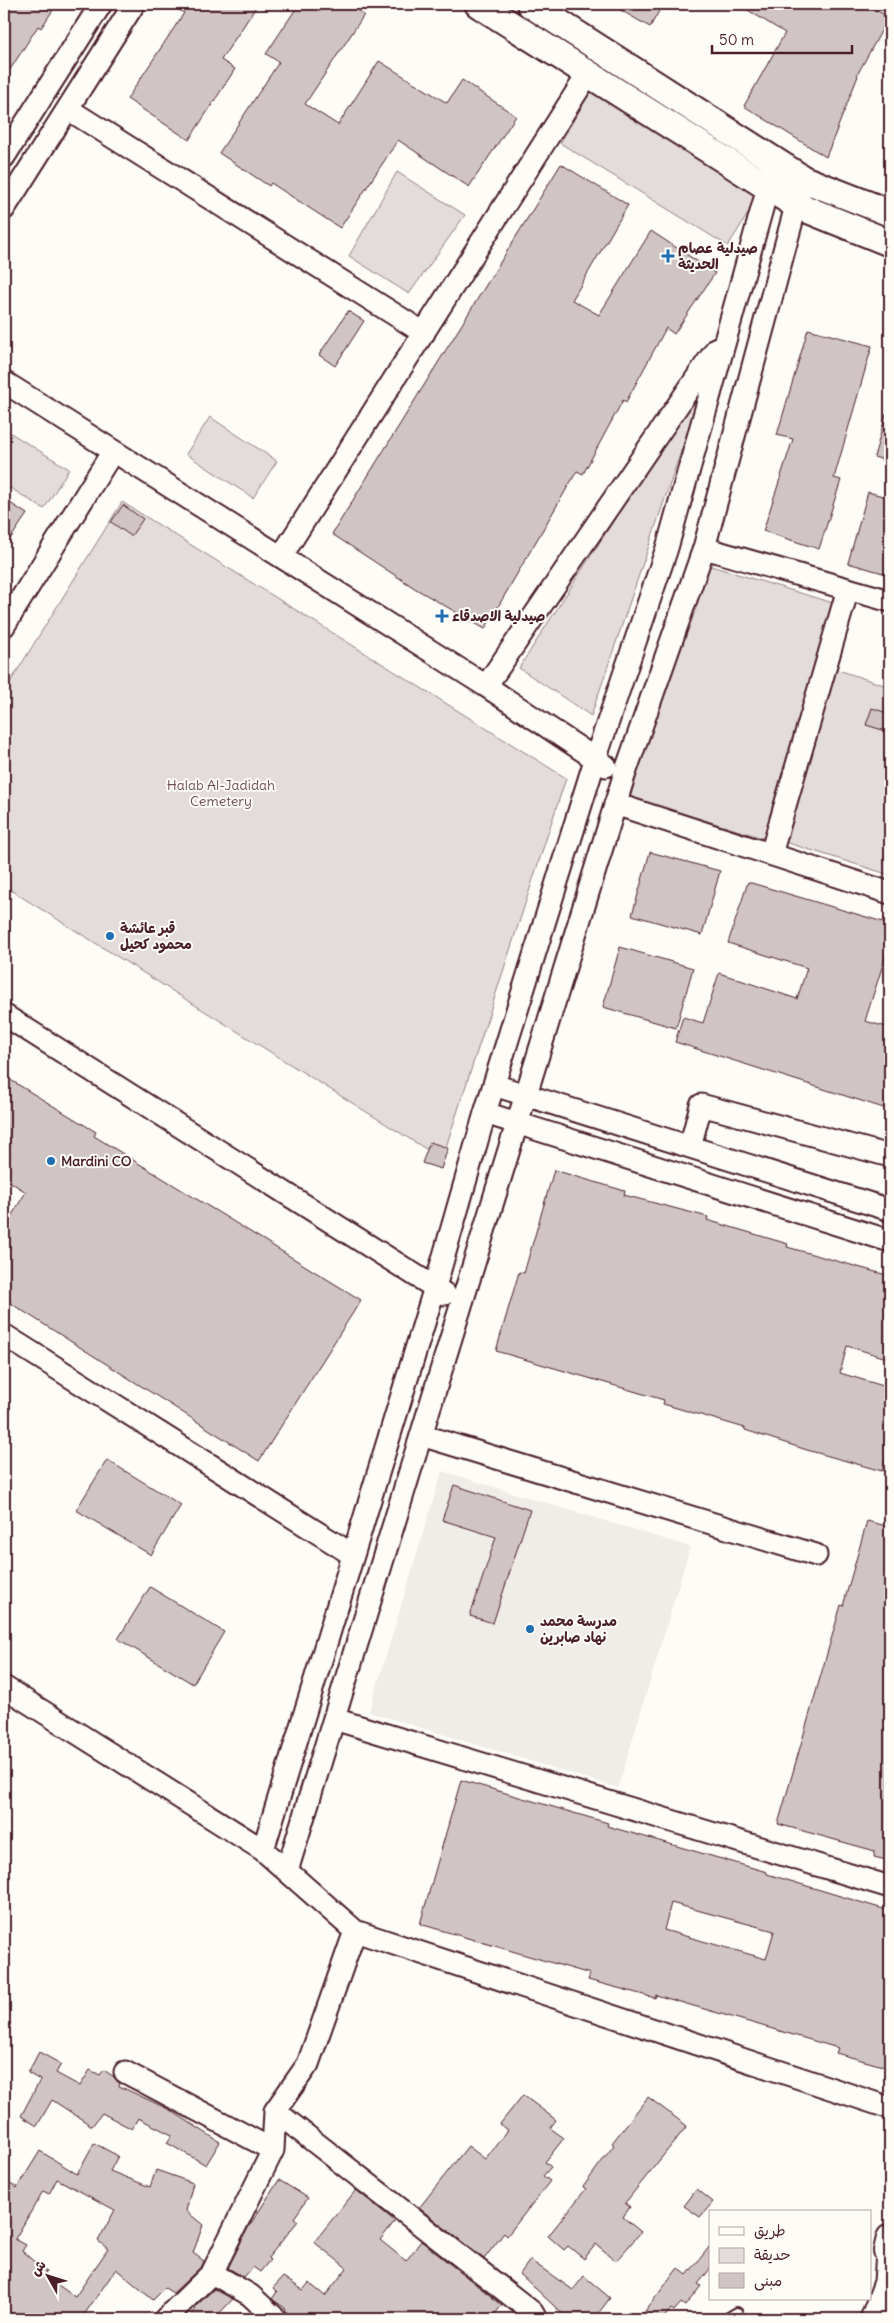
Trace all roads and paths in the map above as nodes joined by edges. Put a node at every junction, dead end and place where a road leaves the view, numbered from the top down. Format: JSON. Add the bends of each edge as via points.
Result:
{"nodes":[{"id":1,"x":101,"y":4,"type":"edge"},
{"id":2,"x":134,"y":4,"type":"edge"},
{"id":3,"x":478,"y":4,"type":"edge"},
{"id":4,"x":530,"y":4,"type":"edge"},
{"id":5,"x":588,"y":74,"type":"junction"},
{"id":6,"x":68,"y":109,"type":"junction"},
{"id":7,"x":4,"y":157,"type":"edge"},
{"id":8,"x":775,"y":161,"type":"junction"},
{"id":9,"x":803,"y":179,"type":"junction"},
{"id":10,"x":768,"y":187,"type":"junction"},
{"id":11,"x":796,"y":205,"type":"junction"},
{"id":12,"x":4,"y":209,"type":"edge"},
{"id":13,"x":890,"y":213,"type":"edge"},
{"id":14,"x":890,"y":243,"type":"edge"},
{"id":15,"x":424,"y":334,"type":"junction"},
{"id":16,"x":727,"y":334,"type":"junction"},
{"id":17,"x":4,"y":382,"type":"edge"},
{"id":18,"x":113,"y":451,"type":"junction"},
{"id":19,"x":704,"y":548,"type":"junction"},
{"id":20,"x":281,"y":557,"type":"junction"},
{"id":21,"x":848,"y":589,"type":"junction"},
{"id":22,"x":890,"y":601,"type":"edge"},
{"id":23,"x":4,"y":626,"type":"edge"},
{"id":24,"x":486,"y":686,"type":"junction"},
{"id":25,"x":596,"y":760,"type":"junction"},
{"id":26,"x":624,"y":776,"type":"junction"},
{"id":27,"x":615,"y":804,"type":"junction"},
{"id":28,"x":770,"y":854,"type":"junction"},
{"id":29,"x":890,"y":893,"type":"edge"},
{"id":30,"x":4,"y":1016,"type":"edge"},
{"id":31,"x":494,"y":1085,"type":"junction"},
{"id":32,"x":527,"y":1096,"type":"junction"},
{"id":33,"x":485,"y":1113,"type":"junction"},
{"id":34,"x":518,"y":1124,"type":"junction"},
{"id":35,"x":690,"y":1147,"type":"junction"},
{"id":36,"x":890,"y":1156,"type":"edge"},
{"id":37,"x":890,"y":1210,"type":"edge"},
{"id":38,"x":890,"y":1241,"type":"edge"},
{"id":39,"x":435,"y":1287,"type":"junction"},
{"id":40,"x":461,"y":1306,"type":"junction"},
{"id":41,"x":4,"y":1335,"type":"edge"},
{"id":42,"x":421,"y":1435,"type":"junction"},
{"id":43,"x":816,"y":1555,"type":"dead end"},
{"id":44,"x":353,"y":1556,"type":"junction"},
{"id":45,"x":4,"y":1687,"type":"edge"},
{"id":46,"x":334,"y":1719,"type":"junction"},
{"id":47,"x":263,"y":1850,"type":"junction"},
{"id":48,"x":287,"y":1871,"type":"junction"},
{"id":49,"x":890,"y":1887,"type":"edge"},
{"id":50,"x":355,"y":1931,"type":"junction"},
{"id":51,"x":126,"y":2072,"type":"dead end"},
{"id":52,"x":890,"y":2108,"type":"edge"},
{"id":53,"x":275,"y":2111,"type":"junction"},
{"id":54,"x":273,"y":2150,"type":"junction"},
{"id":55,"x":889,"y":2246,"type":"edge"},
{"id":56,"x":212,"y":2273,"type":"junction"},
{"id":57,"x":737,"y":2313,"type":"dead end"},
{"id":58,"x":165,"y":2319,"type":"edge"},
{"id":59,"x":276,"y":2319,"type":"edge"},
{"id":60,"x":536,"y":2319,"type":"edge"},
{"id":61,"x":727,"y":2319,"type":"edge"},
{"id":62,"x":871,"y":2319,"type":"edge"}],
"edges":[{"from":1,"to":7,"type":"street"},
{"from":2,"to":6,"type":"street"},
{"from":3,"to":5,"type":"street"},
{"from":4,"to":8,"type":"street"},
{"from":5,"to":10,"type":"street"},
{"from":5,"to":15,"type":"street"},
{"from":6,"to":12,"type":"street"},
{"from":6,"to":15,"type":"street"},
{"from":8,"to":9,"type":"street"},
{"from":8,"to":10,"type":"street"},
{"from":9,"to":11,"type":"street"},
{"from":9,"to":13,"type":"street"},
{"from":10,"to":11,"type":"street"},
{"from":10,"to":16,"type":"street"},
{"from":11,"to":14,"type":"street"},
{"from":11,"to":19,"type":"street"},
{"from":15,"to":20,"type":"street"},
{"from":16,"to":24,"type":"street"},
{"from":16,"to":25,"type":"street","via":[[667,548]]},
{"from":17,"to":18,"type":"street"},
{"from":18,"to":20,"type":"street"},
{"from":18,"to":23,"type":"street"},
{"from":19,"to":21,"type":"street"},
{"from":19,"to":26,"type":"street"},
{"from":20,"to":24,"type":"street"},
{"from":21,"to":22,"type":"street"},
{"from":21,"to":28,"type":"street"},
{"from":24,"to":25,"type":"street"},
{"from":25,"to":26,"type":"street"},
{"from":25,"to":31,"type":"street"},
{"from":26,"to":27,"type":"street"},
{"from":27,"to":28,"type":"street"},
{"from":27,"to":32,"type":"street"},
{"from":28,"to":29,"type":"street"},
{"from":30,"to":39,"type":"street"},
{"from":31,"to":32,"type":"street"},
{"from":31,"to":33,"type":"street"},
{"from":32,"to":34,"type":"street"},
{"from":32,"to":35,"type":"street"},
{"from":33,"to":34,"type":"street"},
{"from":33,"to":39,"type":"street"},
{"from":34,"to":38,"type":"street"},
{"from":34,"to":40,"type":"street"},
{"from":35,"to":36,"type":"street","via":[[701,1105]]},
{"from":35,"to":37,"type":"street"},
{"from":39,"to":40,"type":"street"},
{"from":39,"to":44,"type":"street"},
{"from":40,"to":42,"type":"street"},
{"from":41,"to":44,"type":"street"},
{"from":42,"to":43,"type":"street"},
{"from":42,"to":46,"type":"street"},
{"from":44,"to":47,"type":"street"},
{"from":45,"to":47,"type":"street"},
{"from":46,"to":48,"type":"street"},
{"from":46,"to":49,"type":"street"},
{"from":47,"to":48,"type":"street"},
{"from":48,"to":50,"type":"street"},
{"from":50,"to":52,"type":"street"},
{"from":50,"to":53,"type":"street","via":[[308,2064]]},
{"from":51,"to":54,"type":"street"},
{"from":53,"to":54,"type":"street"},
{"from":53,"to":60,"type":"street","via":[[532,2312]]},
{"from":54,"to":56,"type":"street"},
{"from":55,"to":62,"type":"street","via":[[885,2282]]},
{"from":56,"to":58,"type":"street"},
{"from":56,"to":59,"type":"street","via":[[250,2295]]},
{"from":57,"to":61,"type":"lane"}]}
